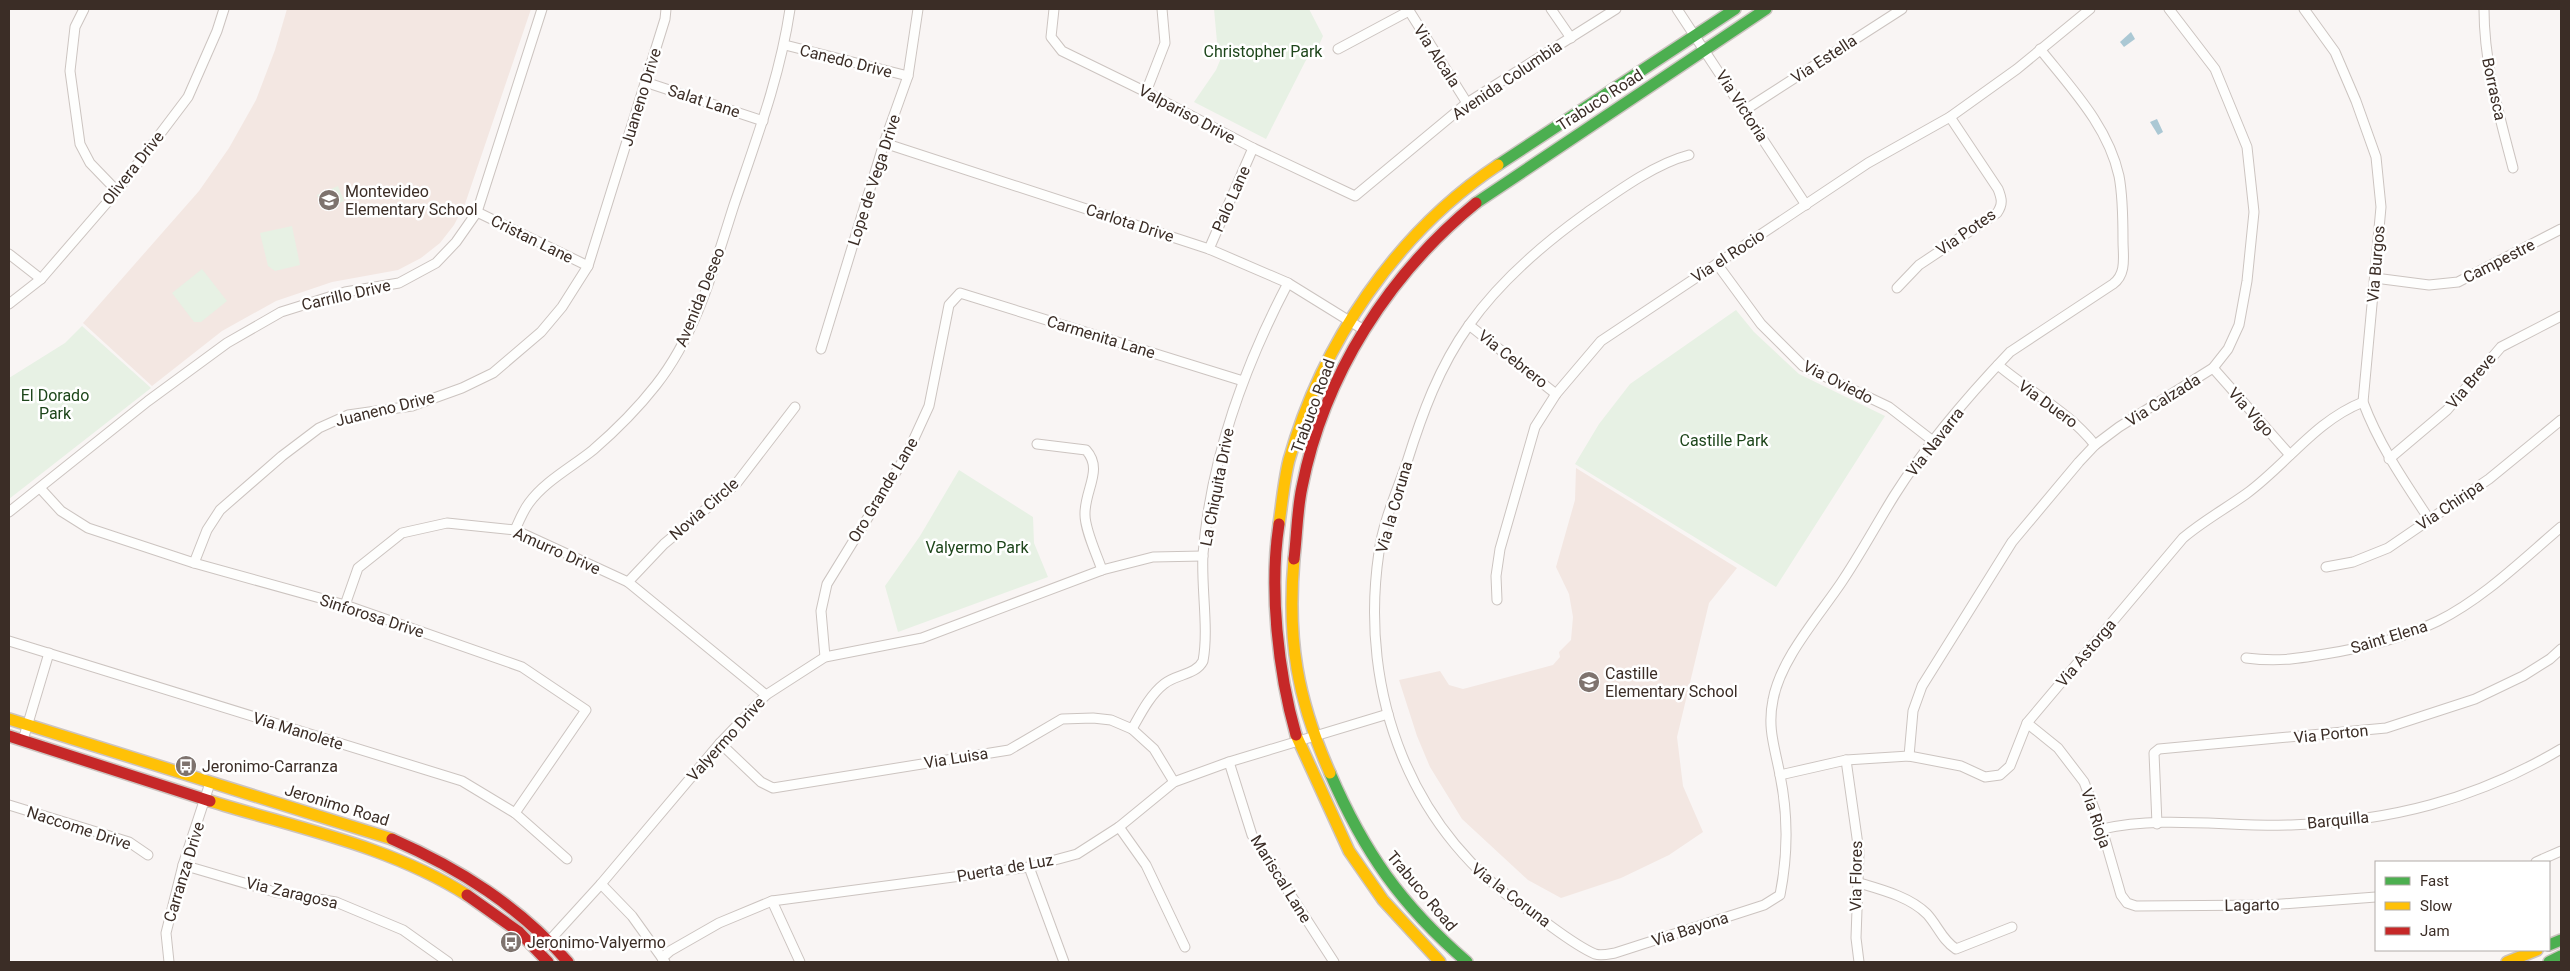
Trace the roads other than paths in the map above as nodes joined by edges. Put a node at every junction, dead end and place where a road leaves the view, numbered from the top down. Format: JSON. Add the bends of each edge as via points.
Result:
{"nodes":[{"id":1,"x":84,"y":9,"type":"edge"},
{"id":2,"x":224,"y":9,"type":"edge"},
{"id":3,"x":542,"y":9,"type":"edge"},
{"id":4,"x":666,"y":9,"type":"edge"},
{"id":5,"x":790,"y":9,"type":"edge"},
{"id":6,"x":918,"y":9,"type":"edge"},
{"id":7,"x":1054,"y":9,"type":"edge"},
{"id":8,"x":1162,"y":9,"type":"edge"},
{"id":9,"x":1551,"y":9,"type":"edge"},
{"id":10,"x":1616,"y":9,"type":"edge"},
{"id":11,"x":1677,"y":9,"type":"edge"},
{"id":12,"x":1735,"y":9,"type":"edge"},
{"id":13,"x":1766,"y":9,"type":"edge"},
{"id":14,"x":1902,"y":9,"type":"edge"},
{"id":15,"x":2090,"y":9,"type":"edge"},
{"id":16,"x":2168,"y":9,"type":"edge"},
{"id":17,"x":2304,"y":9,"type":"edge"},
{"id":18,"x":2484,"y":9,"type":"edge"},
{"id":19,"x":1408,"y":10,"type":"edge"},
{"id":20,"x":1695,"y":36,"type":"junction"},
{"id":21,"x":1570,"y":38,"type":"junction"},
{"id":22,"x":784,"y":45,"type":"junction"},
{"id":23,"x":1338,"y":49,"type":"dead end"},
{"id":24,"x":2040,"y":49,"type":"junction"},
{"id":25,"x":1705,"y":50,"type":"junction"},
{"id":26,"x":908,"y":76,"type":"junction"},
{"id":27,"x":646,"y":82,"type":"junction"},
{"id":28,"x":1146,"y":92,"type":"junction"},
{"id":29,"x":1467,"y":103,"type":"junction"},
{"id":30,"x":1745,"y":110,"type":"junction"},
{"id":31,"x":1950,"y":117,"type":"junction"},
{"id":32,"x":763,"y":120,"type":"junction"},
{"id":33,"x":884,"y":143,"type":"junction"},
{"id":34,"x":1253,"y":148,"type":"junction"},
{"id":35,"x":1688,"y":155,"type":"dead end"},
{"id":36,"x":2513,"y":168,"type":"dead end"},
{"id":37,"x":117,"y":191,"type":"junction"},
{"id":38,"x":1355,"y":196,"type":"joint"},
{"id":39,"x":1806,"y":205,"type":"junction"},
{"id":40,"x":477,"y":212,"type":"junction"},
{"id":41,"x":2561,"y":229,"type":"edge"},
{"id":42,"x":1209,"y":249,"type":"junction"},
{"id":43,"x":9,"y":254,"type":"edge"},
{"id":44,"x":1717,"y":264,"type":"junction"},
{"id":45,"x":588,"y":266,"type":"junction"},
{"id":46,"x":2375,"y":278,"type":"junction"},
{"id":47,"x":41,"y":279,"type":"junction"},
{"id":48,"x":1288,"y":283,"type":"junction"},
{"id":49,"x":1897,"y":288,"type":"dead end"},
{"id":50,"x":960,"y":293,"type":"joint"},
{"id":51,"x":9,"y":304,"type":"edge"},
{"id":52,"x":2561,"y":316,"type":"edge"},
{"id":53,"x":1349,"y":321,"type":"junction"},
{"id":54,"x":1469,"y":325,"type":"junction"},
{"id":55,"x":1364,"y":330,"type":"junction"},
{"id":56,"x":821,"y":349,"type":"dead end"},
{"id":57,"x":1998,"y":365,"type":"junction"},
{"id":58,"x":2213,"y":368,"type":"junction"},
{"id":59,"x":1243,"y":381,"type":"junction"},
{"id":60,"x":1556,"y":394,"type":"junction"},
{"id":61,"x":2363,"y":402,"type":"junction"},
{"id":62,"x":795,"y":407,"type":"dead end"},
{"id":63,"x":2561,"y":420,"type":"edge"},
{"id":64,"x":1933,"y":441,"type":"junction"},
{"id":65,"x":1036,"y":444,"type":"dead end"},
{"id":66,"x":2095,"y":445,"type":"junction"},
{"id":67,"x":2290,"y":455,"type":"junction"},
{"id":68,"x":2389,"y":459,"type":"junction"},
{"id":69,"x":40,"y":488,"type":"junction"},
{"id":70,"x":9,"y":512,"type":"edge"},
{"id":71,"x":2429,"y":519,"type":"junction"},
{"id":72,"x":2561,"y":527,"type":"edge"},
{"id":73,"x":515,"y":530,"type":"junction"},
{"id":74,"x":1203,"y":556,"type":"junction"},
{"id":75,"x":194,"y":563,"type":"junction"},
{"id":76,"x":2326,"y":567,"type":"dead end"},
{"id":77,"x":1102,"y":570,"type":"junction"},
{"id":78,"x":628,"y":582,"type":"junction"},
{"id":79,"x":1496,"y":600,"type":"dead end"},
{"id":80,"x":345,"y":605,"type":"junction"},
{"id":81,"x":9,"y":641,"type":"edge"},
{"id":82,"x":2561,"y":648,"type":"edge"},
{"id":83,"x":49,"y":653,"type":"junction"},
{"id":84,"x":826,"y":657,"type":"junction"},
{"id":85,"x":2246,"y":658,"type":"dead end"},
{"id":86,"x":766,"y":695,"type":"junction"},
{"id":87,"x":1388,"y":714,"type":"junction"},
{"id":88,"x":9,"y":719,"type":"edge"},
{"id":89,"x":2027,"y":723,"type":"junction"},
{"id":90,"x":28,"y":725,"type":"junction"},
{"id":91,"x":1132,"y":729,"type":"junction"},
{"id":92,"x":9,"y":736,"type":"edge"},
{"id":93,"x":1314,"y":737,"type":"junction"},
{"id":94,"x":23,"y":740,"type":"junction"},
{"id":95,"x":1298,"y":741,"type":"junction"},
{"id":96,"x":720,"y":744,"type":"junction"},
{"id":97,"x":2561,"y":749,"type":"edge"},
{"id":98,"x":1909,"y":756,"type":"junction"},
{"id":99,"x":1846,"y":760,"type":"junction"},
{"id":100,"x":1229,"y":762,"type":"junction"},
{"id":101,"x":1780,"y":775,"type":"junction"},
{"id":102,"x":1174,"y":782,"type":"junction"},
{"id":103,"x":210,"y":783,"type":"junction"},
{"id":104,"x":206,"y":799,"type":"junction"},
{"id":105,"x":9,"y":805,"type":"edge"},
{"id":106,"x":515,"y":813,"type":"junction"},
{"id":107,"x":2157,"y":824,"type":"junction"},
{"id":108,"x":1119,"y":827,"type":"junction"},
{"id":109,"x":2102,"y":830,"type":"junction"},
{"id":110,"x":2561,"y":851,"type":"edge"},
{"id":111,"x":148,"y":855,"type":"dead end"},
{"id":112,"x":567,"y":859,"type":"dead end"},
{"id":113,"x":2538,"y":861,"type":"edge"},
{"id":114,"x":183,"y":865,"type":"junction"},
{"id":115,"x":1028,"y":867,"type":"junction"},
{"id":116,"x":1856,"y":882,"type":"junction"},
{"id":117,"x":600,"y":884,"type":"junction"},
{"id":118,"x":1780,"y":895,"type":"joint"},
{"id":119,"x":2375,"y":897,"type":"edge"},
{"id":120,"x":772,"y":902,"type":"junction"},
{"id":121,"x":2127,"y":903,"type":"joint"},
{"id":122,"x":2012,"y":927,"type":"dead end"},
{"id":123,"x":548,"y":940,"type":"junction"},
{"id":124,"x":1184,"y":947,"type":"dead end"},
{"id":125,"x":2534,"y":951,"type":"edge"},
{"id":126,"x":538,"y":952,"type":"junction"},
{"id":127,"x":1597,"y":955,"type":"joint"},
{"id":128,"x":2561,"y":956,"type":"edge"},
{"id":129,"x":664,"y":960,"type":"edge"},
{"id":130,"x":169,"y":962,"type":"edge"},
{"id":131,"x":448,"y":962,"type":"edge"},
{"id":132,"x":548,"y":962,"type":"edge"},
{"id":133,"x":568,"y":962,"type":"edge"},
{"id":134,"x":800,"y":962,"type":"edge"},
{"id":135,"x":1064,"y":962,"type":"edge"},
{"id":136,"x":1334,"y":962,"type":"edge"},
{"id":137,"x":1440,"y":962,"type":"edge"},
{"id":138,"x":1467,"y":962,"type":"edge"},
{"id":139,"x":1859,"y":962,"type":"edge"},
{"id":140,"x":2506,"y":962,"type":"edge"},
{"id":141,"x":2549,"y":962,"type":"edge"}],
"edges":[{"from":1,"to":37,"type":"street","via":[[76,27],[70,71],[80,144],[90,163]]},
{"from":2,"to":37,"type":"street","name":"Olivera Drive","via":[[188,97]]},
{"from":3,"to":40,"type":"street","name":"Carrillo Drive"},
{"from":4,"to":27,"type":"street","name":"Juaneno Drive"},
{"from":5,"to":22,"type":"street","name":"Avenida Deseo"},
{"from":6,"to":26,"type":"street","name":"Lope de Vega Drive"},
{"from":7,"to":28,"type":"street","name":"Valpariso Drive","via":[[1050,37],[1062,51]]},
{"from":8,"to":28,"type":"street","via":[[1165,43]]},
{"from":9,"to":21,"type":"street"},
{"from":10,"to":21,"type":"street","name":"Avenida Columbia"},
{"from":11,"to":20,"type":"street","name":"Via Victoria"},
{"from":12,"to":20,"type":"main road","name":"Trabuco Road"},
{"from":13,"to":25,"type":"main road","name":"Trabuco Road"},
{"from":14,"to":30,"type":"street","name":"Via Estella"},
{"from":15,"to":24,"type":"street","name":"Via el Rocio"},
{"from":16,"to":58,"type":"street","name":"Via Calzada","via":[[2216,69],[2248,147],[2254,212],[2247,281],[2239,325],[2228,349]]},
{"from":17,"to":46,"type":"street","name":"Via Burgos","via":[[2334,52],[2376,157],[2381,207]]},
{"from":18,"to":36,"type":"street","name":"Borrasca","via":[[2487,62]]},
{"from":19,"to":23,"type":"street"},
{"from":19,"to":29,"type":"street","name":"Via Alcala"},
{"from":20,"to":25,"type":"street","name":"Via Victoria"},
{"from":20,"to":53,"type":"main road","name":"Trabuco Road","via":[[1468,185],[1409,241]]},
{"from":21,"to":29,"type":"street","name":"Avenida Columbia"},
{"from":22,"to":26,"type":"street","name":"Canedo Drive"},
{"from":22,"to":32,"type":"street","name":"Avenida Deseo"},
{"from":24,"to":31,"type":"street","name":"Via el Rocio"},
{"from":24,"to":57,"type":"street","name":"Via Navarra","via":[[2090,112],[2112,153],[2123,206],[2122,272],[2117,282],[2010,352]]},
{"from":25,"to":30,"type":"street","name":"Via Victoria"},
{"from":25,"to":55,"type":"main road","name":"Trabuco Road","via":[[1509,178],[1460,215],[1414,261]]},
{"from":26,"to":33,"type":"street","name":"Lope de Vega Drive"},
{"from":27,"to":32,"type":"street","name":"Salat Lane"},
{"from":27,"to":45,"type":"street","name":"Juaneno Drive"},
{"from":28,"to":34,"type":"street","name":"Valpariso Drive"},
{"from":29,"to":38,"type":"street","name":"Avenida Columbia"},
{"from":30,"to":39,"type":"street","name":"Via Victoria"},
{"from":31,"to":39,"type":"street","name":"Via el Rocio","via":[[1868,163]]},
{"from":31,"to":49,"type":"street","name":"Via Potes","via":[[1998,189],[2001,206],[1997,213],[1919,265]]},
{"from":32,"to":73,"type":"street","name":"Avenida Deseo","via":[[708,285],[682,348],[656,385],[627,416],[594,449],[529,503]]},
{"from":33,"to":42,"type":"street","name":"Carlota Drive"},
{"from":33,"to":56,"type":"street","name":"Lope de Vega Drive"},
{"from":34,"to":38,"type":"street","name":"Valpariso Drive"},
{"from":34,"to":42,"type":"street","name":"Palo Lane"},
{"from":35,"to":54,"type":"street","name":"Via la Coruna","via":[[1671,159],[1549,240],[1509,278]]},
{"from":37,"to":47,"type":"street","name":"Olivera Drive"},
{"from":39,"to":44,"type":"street","name":"Via el Rocio"},
{"from":40,"to":45,"type":"street","name":"Cristan Lane"},
{"from":40,"to":69,"type":"street","name":"Carrillo Drive","via":[[436,263],[400,283],[314,300],[281,312],[227,343]]},
{"from":41,"to":46,"type":"street","name":"Campestre","via":[[2458,282],[2429,285]]},
{"from":42,"to":48,"type":"street","name":"Carlota Drive"},
{"from":43,"to":47,"type":"street"},
{"from":44,"to":60,"type":"street","name":"Via el Rocio","via":[[1608,335]]},
{"from":44,"to":64,"type":"street","name":"Via Oviedo","via":[[1761,324],[1803,366],[1889,407]]},
{"from":45,"to":75,"type":"street","name":"Juaneno Drive","via":[[562,307],[540,332],[493,373],[412,406],[332,420],[290,450],[220,510],[207,530]]},
{"from":46,"to":61,"type":"street","name":"Via Burgos"},
{"from":47,"to":51,"type":"street","name":"Olivera Drive"},
{"from":48,"to":53,"type":"street","name":"Carlota Drive"},
{"from":48,"to":59,"type":"street","name":"La Chiquita Drive"},
{"from":50,"to":59,"type":"street","name":"Carmenita Lane"},
{"from":50,"to":84,"type":"street","name":"Oro Grande Lane","via":[[949,305],[929,406],[907,454],[827,584],[821,611]]},
{"from":52,"to":68,"type":"street","name":"Via Breve","via":[[2501,346],[2447,410]]},
{"from":53,"to":55,"type":"street","name":"Carlota Drive"},
{"from":53,"to":95,"type":"main road","name":"Trabuco Road","via":[[1303,417],[1289,461],[1277,538],[1274,582],[1278,636],[1285,697]]},
{"from":54,"to":60,"type":"street","name":"Via Cebrero"},
{"from":54,"to":87,"type":"street","name":"Via la Coruna","via":[[1440,372],[1421,418],[1379,548],[1374,593],[1375,648]]},
{"from":55,"to":93,"type":"main road","name":"Trabuco Road","via":[[1336,381],[1323,414],[1304,479],[1297,522],[1293,640],[1301,696]]},
{"from":57,"to":64,"type":"street","name":"Via Navarra"},
{"from":57,"to":66,"type":"street","name":"Via Duero","via":[[2027,390],[2080,426]]},
{"from":58,"to":66,"type":"street","name":"Via Calzada"},
{"from":58,"to":67,"type":"street","name":"Via Vigo"},
{"from":59,"to":74,"type":"street","name":"La Chiquita Drive","via":[[1223,444]]},
{"from":60,"to":79,"type":"street","name":"Via el Rocio","via":[[1530,440],[1500,549]]},
{"from":61,"to":67,"type":"street","name":"Via Astorga","via":[[2325,422]]},
{"from":61,"to":68,"type":"street","name":"Via Burgos"},
{"from":62,"to":78,"type":"street","name":"Novia Circle","via":[[736,484],[664,544]]},
{"from":63,"to":71,"type":"street","name":"Via Chiripa","via":[[2489,479]]},
{"from":64,"to":101,"type":"street","name":"Via Navarra","via":[[1783,670],[1773,700],[1770,735]]},
{"from":65,"to":77,"type":"street","via":[[1086,450],[1094,458],[1094,473],[1087,492],[1084,517]]},
{"from":66,"to":98,"type":"street","name":"Via Calzada","via":[[2012,542],[1922,686],[1913,711]]},
{"from":67,"to":89,"type":"street","name":"Via Astorga","via":[[2247,494],[2200,523],[2183,538]]},
{"from":68,"to":71,"type":"street","name":"Via Burgos"},
{"from":69,"to":70,"type":"street","name":"Carrillo Drive"},
{"from":69,"to":75,"type":"street","name":"Sinforosa Drive","via":[[61,511],[88,528]]},
{"from":71,"to":76,"type":"street","name":"Via Chiripa","via":[[2388,548],[2353,562]]},
{"from":72,"to":85,"type":"street","name":"Saint Elena","via":[[2499,581],[2439,621],[2416,631],[2338,652],[2274,662]]},
{"from":73,"to":78,"type":"street","name":"Amurro Drive"},
{"from":73,"to":80,"type":"street","name":"Amurro Drive","via":[[447,523],[402,533],[358,568]]},
{"from":74,"to":77,"type":"street","name":"Valyermo Drive","via":[[1153,557]]},
{"from":74,"to":91,"type":"street","name":"La Chiquita Drive","via":[[1203,661],[1196,670],[1174,678],[1158,690]]},
{"from":75,"to":80,"type":"street","name":"Sinforosa Drive"},
{"from":77,"to":84,"type":"street","name":"Valyermo Drive","via":[[922,638]]},
{"from":78,"to":86,"type":"street","name":"Amurro Drive"},
{"from":80,"to":106,"type":"street","name":"Sinforosa Drive","via":[[522,667],[586,710]]},
{"from":81,"to":83,"type":"street","name":"Via Manolete"},
{"from":82,"to":107,"type":"street","name":"Via Porton","via":[[2523,676],[2475,699],[2386,728],[2160,749],[2154,753]]},
{"from":83,"to":90,"type":"street"},
{"from":83,"to":106,"type":"street","name":"Via Manolete","via":[[462,782]]},
{"from":84,"to":86,"type":"street","name":"Valyermo Drive"},
{"from":86,"to":96,"type":"street","name":"Valyermo Drive"},
{"from":87,"to":93,"type":"street","name":"Puerta de Luz"},
{"from":87,"to":127,"type":"street","name":"Via la Coruna","via":[[1410,776],[1433,818],[1467,861],[1525,909]]},
{"from":88,"to":90,"type":"main road","name":"Jeronimo Road"},
{"from":89,"to":98,"type":"street","name":"Via Astorga","via":[[2010,766],[1995,777]]},
{"from":89,"to":109,"type":"street","name":"Via Rioja","via":[[2058,748],[2084,782]]},
{"from":90,"to":94,"type":"street"},
{"from":90,"to":103,"type":"main road","name":"Jeronimo Road"},
{"from":91,"to":96,"type":"street","name":"Via Luisa","via":[[1111,720],[1062,719],[1009,750],[773,788],[761,782]]},
{"from":91,"to":102,"type":"street","name":"Via Luisa","via":[[1154,749]]},
{"from":92,"to":94,"type":"main road","name":"Jeronimo Road"},
{"from":93,"to":95,"type":"street","name":"Puerta de Luz"},
{"from":93,"to":138,"type":"main road","name":"Trabuco Road","via":[[1353,825],[1390,882],[1442,942]]},
{"from":94,"to":104,"type":"main road","name":"Jeronimo Road"},
{"from":95,"to":100,"type":"street","name":"Puerta de Luz"},
{"from":95,"to":137,"type":"main road","name":"Trabuco Road","via":[[1349,851],[1383,900]]},
{"from":96,"to":117,"type":"street","name":"Valyermo Drive"},
{"from":97,"to":107,"type":"street","name":"Barquilla","via":[[2483,790],[2432,806],[2395,813],[2291,824]]},
{"from":98,"to":99,"type":"street","name":"Via Astorga"},
{"from":99,"to":101,"type":"street","name":"Via Astorga"},
{"from":99,"to":116,"type":"street","name":"Via Flores","via":[[1859,852]]},
{"from":100,"to":102,"type":"street","name":"Puerta de Luz"},
{"from":100,"to":136,"type":"street","name":"Mariscal Lane","via":[[1252,835]]},
{"from":101,"to":118,"type":"street","name":"Via Navarra","via":[[1787,826]]},
{"from":102,"to":108,"type":"street","name":"Puerta de Luz"},
{"from":103,"to":104,"type":"street","name":"Carranza Drive"},
{"from":103,"to":123,"type":"main road","name":"Jeronimo Road","via":[[389,838],[428,855],[492,893]]},
{"from":104,"to":114,"type":"street","name":"Carranza Drive"},
{"from":104,"to":126,"type":"main road","name":"Jeronimo Road","via":[[403,860],[490,910]]},
{"from":105,"to":111,"type":"street","name":"Naccome Drive","via":[[129,842]]},
{"from":106,"to":112,"type":"street","name":"Via Manolete"},
{"from":107,"to":109,"type":"street","name":"Barquilla","via":[[2123,825]]},
{"from":108,"to":115,"type":"street","name":"Puerta de Luz","via":[[1076,854]]},
{"from":108,"to":124,"type":"street","via":[[1146,865]]},
{"from":109,"to":121,"type":"street","name":"Via Rioja","via":[[2121,895]]},
{"from":110,"to":113,"type":"street"},
{"from":114,"to":130,"type":"street","name":"Carranza Drive","via":[[166,933]]},
{"from":114,"to":131,"type":"street","name":"Via Zaragosa","via":[[275,892],[336,902],[403,930]]},
{"from":115,"to":120,"type":"street","name":"Puerta de Luz"},
{"from":115,"to":135,"type":"street"},
{"from":116,"to":122,"type":"street","via":[[1890,893],[1925,912],[1937,926],[1944,942],[1956,949]]},
{"from":116,"to":139,"type":"street","name":"Via Flores"},
{"from":117,"to":123,"type":"street","name":"Valyermo Drive"},
{"from":117,"to":129,"type":"street","via":[[632,916]]},
{"from":118,"to":127,"type":"street","name":"Via Bayona","via":[[1764,905],[1615,953]]},
{"from":119,"to":121,"type":"street","name":"Lagarto","via":[[2269,905],[2136,906]]},
{"from":120,"to":129,"type":"street","name":"Puerta de Luz","via":[[719,923],[670,951]]},
{"from":120,"to":134,"type":"street"},
{"from":123,"to":126,"type":"street","name":"Valyermo Drive"},
{"from":123,"to":133,"type":"main road","name":"Jeronimo Road"},
{"from":125,"to":140,"type":"main road"},
{"from":126,"to":132,"type":"main road","name":"Jeronimo Road"},
{"from":128,"to":141,"type":"main road"}]}
